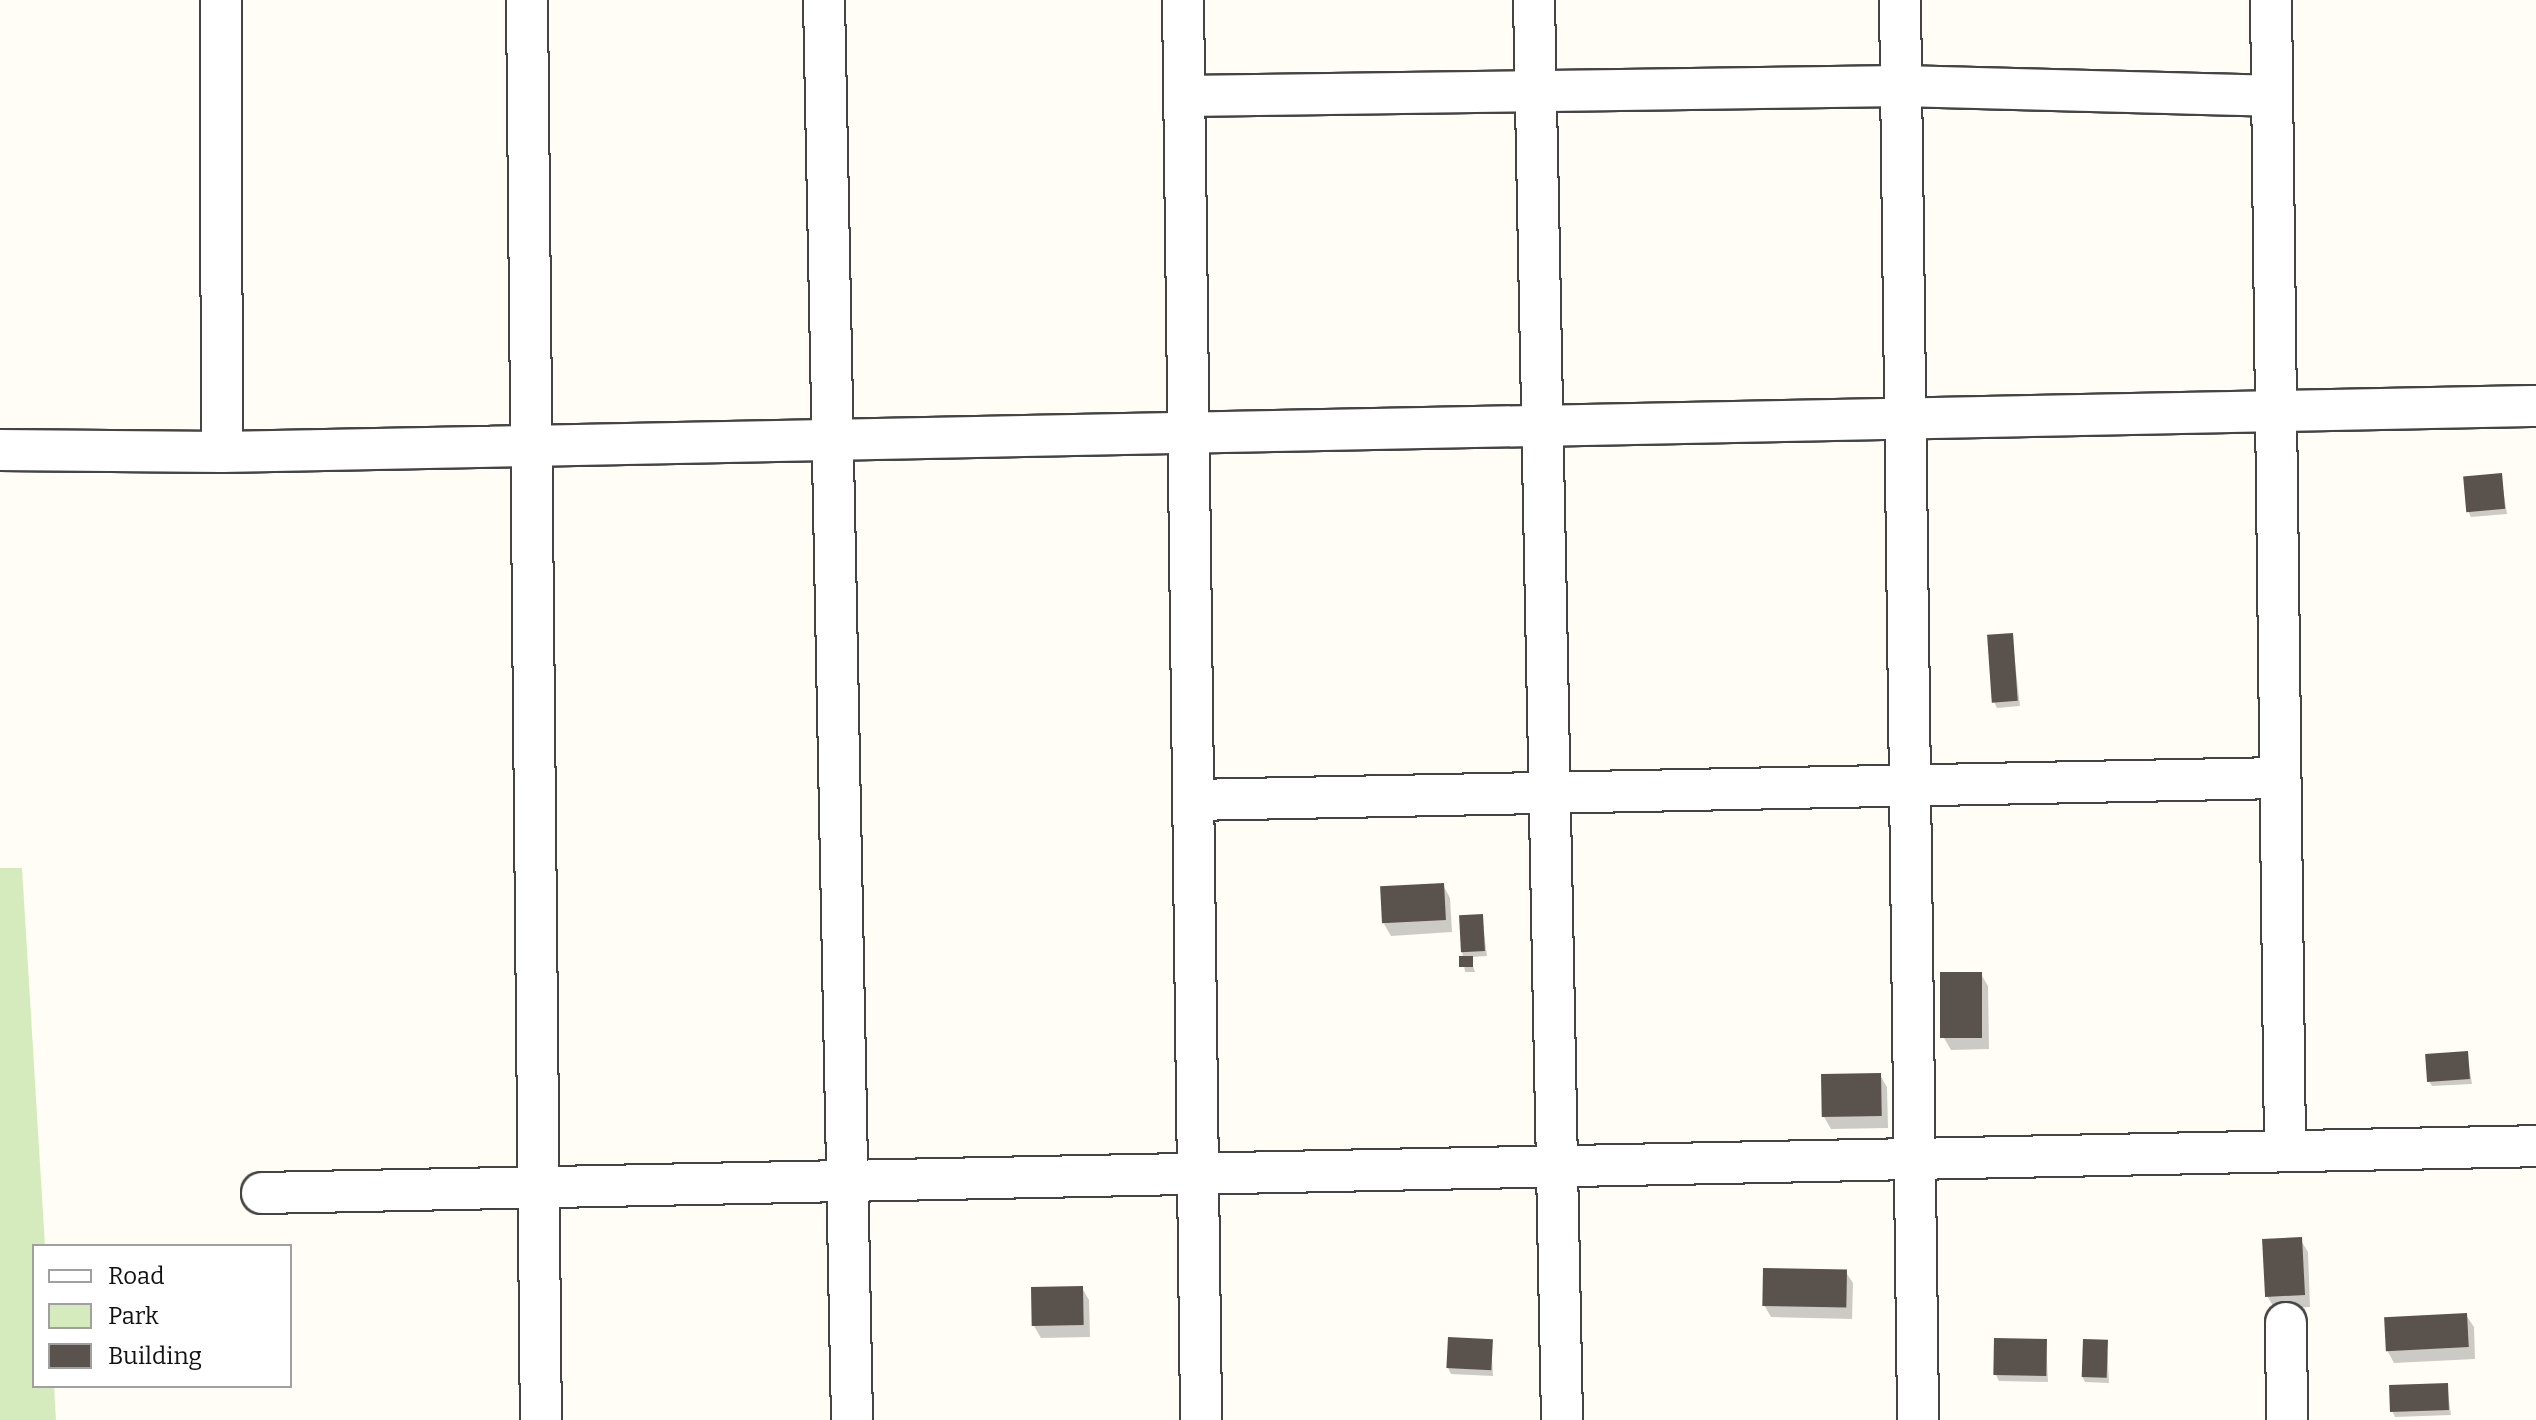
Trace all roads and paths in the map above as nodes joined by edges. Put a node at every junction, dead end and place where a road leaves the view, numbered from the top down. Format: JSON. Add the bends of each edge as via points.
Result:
{"nodes":[{"id":1,"x":221,"y":0,"type":"edge"},
{"id":2,"x":527,"y":0,"type":"edge"},
{"id":3,"x":824,"y":0,"type":"edge"},
{"id":4,"x":1183,"y":0,"type":"edge"},
{"id":5,"x":1534,"y":0,"type":"edge"},
{"id":6,"x":1900,"y":0,"type":"edge"},
{"id":7,"x":2271,"y":0,"type":"edge"},
{"id":8,"x":1901,"y":86,"type":"junction"},
{"id":9,"x":1536,"y":91,"type":"junction"},
{"id":10,"x":1184,"y":96,"type":"junction"},
{"id":11,"x":2271,"y":96,"type":"junction"},
{"id":12,"x":2536,"y":406,"type":"edge"},
{"id":13,"x":2274,"y":412,"type":"junction"},
{"id":14,"x":1905,"y":419,"type":"junction"},
{"id":15,"x":1542,"y":426,"type":"junction"},
{"id":16,"x":1189,"y":433,"type":"junction"},
{"id":17,"x":833,"y":440,"type":"junction"},
{"id":18,"x":531,"y":446,"type":"junction"},
{"id":19,"x":0,"y":450,"type":"edge"},
{"id":20,"x":222,"y":452,"type":"junction"},
{"id":21,"x":2280,"y":778,"type":"junction"},
{"id":22,"x":1910,"y":785,"type":"junction"},
{"id":23,"x":1550,"y":792,"type":"junction"},
{"id":24,"x":1193,"y":800,"type":"junction"},
{"id":25,"x":2536,"y":1146,"type":"edge"},
{"id":26,"x":2285,"y":1151,"type":"junction"},
{"id":27,"x":1914,"y":1159,"type":"junction"},
{"id":28,"x":1557,"y":1166,"type":"junction"},
{"id":29,"x":1198,"y":1173,"type":"junction"},
{"id":30,"x":847,"y":1181,"type":"junction"},
{"id":31,"x":537,"y":1187,"type":"junction"},
{"id":32,"x":262,"y":1193,"type":"dead end"},
{"id":33,"x":2286,"y":1323,"type":"dead end"},
{"id":34,"x":541,"y":1420,"type":"edge"},
{"id":35,"x":852,"y":1420,"type":"edge"},
{"id":36,"x":1201,"y":1420,"type":"edge"},
{"id":37,"x":1562,"y":1420,"type":"edge"},
{"id":38,"x":1918,"y":1420,"type":"edge"},
{"id":39,"x":2287,"y":1420,"type":"edge"}],
"edges":[{"from":1,"to":20,"type":"street"},
{"from":2,"to":18,"type":"street"},
{"from":3,"to":17,"type":"street"},
{"from":4,"to":10,"type":"street"},
{"from":5,"to":9,"type":"street"},
{"from":6,"to":8,"type":"street"},
{"from":7,"to":11,"type":"street"},
{"from":8,"to":9,"type":"street"},
{"from":8,"to":11,"type":"street"},
{"from":8,"to":14,"type":"street"},
{"from":9,"to":10,"type":"street"},
{"from":9,"to":15,"type":"street"},
{"from":10,"to":16,"type":"street"},
{"from":11,"to":13,"type":"street"},
{"from":12,"to":13,"type":"street"},
{"from":13,"to":14,"type":"street"},
{"from":13,"to":21,"type":"street"},
{"from":14,"to":15,"type":"street"},
{"from":14,"to":22,"type":"street"},
{"from":15,"to":16,"type":"street"},
{"from":15,"to":23,"type":"street"},
{"from":16,"to":17,"type":"street"},
{"from":16,"to":24,"type":"street"},
{"from":17,"to":18,"type":"street"},
{"from":17,"to":30,"type":"street"},
{"from":18,"to":20,"type":"street"},
{"from":18,"to":31,"type":"street"},
{"from":19,"to":20,"type":"street"},
{"from":21,"to":22,"type":"street"},
{"from":21,"to":26,"type":"street"},
{"from":22,"to":23,"type":"street"},
{"from":22,"to":27,"type":"street"},
{"from":23,"to":24,"type":"street"},
{"from":23,"to":28,"type":"street"},
{"from":24,"to":29,"type":"street"},
{"from":25,"to":26,"type":"street"},
{"from":26,"to":27,"type":"street"},
{"from":27,"to":28,"type":"street"},
{"from":27,"to":38,"type":"street"},
{"from":28,"to":29,"type":"street"},
{"from":28,"to":37,"type":"street"},
{"from":29,"to":30,"type":"street"},
{"from":29,"to":36,"type":"street"},
{"from":30,"to":31,"type":"street"},
{"from":30,"to":35,"type":"street"},
{"from":31,"to":32,"type":"street"},
{"from":31,"to":34,"type":"street"},
{"from":33,"to":39,"type":"street"}]}
